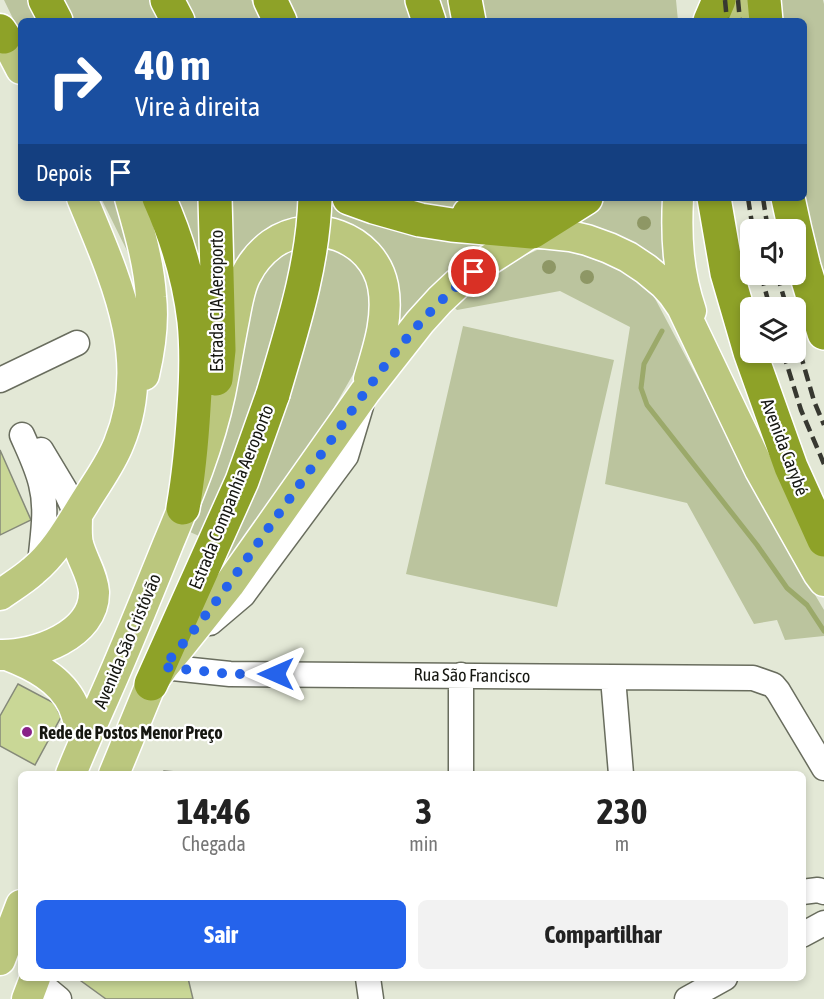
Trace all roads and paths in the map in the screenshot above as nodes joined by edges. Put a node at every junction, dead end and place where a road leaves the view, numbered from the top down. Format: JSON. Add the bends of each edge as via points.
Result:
{"nodes":[{"id":1,"x":45,"y":0,"type":"edge"},
{"id":2,"x":270,"y":0,"type":"edge"},
{"id":3,"x":422,"y":0,"type":"edge"},
{"id":4,"x":465,"y":0,"type":"edge"},
{"id":5,"x":694,"y":0,"type":"edge"},
{"id":6,"x":719,"y":0,"type":"edge"},
{"id":7,"x":748,"y":0,"type":"edge"},
{"id":8,"x":764,"y":0,"type":"edge"},
{"id":9,"x":54,"y":18,"type":"edge"},
{"id":10,"x":279,"y":18,"type":"edge"},
{"id":11,"x":428,"y":18,"type":"edge"},
{"id":12,"x":468,"y":18,"type":"edge"},
{"id":13,"x":696,"y":18,"type":"edge"},
{"id":14,"x":711,"y":18,"type":"edge"},
{"id":15,"x":739,"y":18,"type":"edge"},
{"id":16,"x":766,"y":18,"type":"edge"},
{"id":17,"x":1,"y":32,"type":"edge"},
{"id":18,"x":18,"y":63,"type":"edge"},
{"id":19,"x":83,"y":201,"type":"edge"},
{"id":20,"x":131,"y":201,"type":"edge"},
{"id":21,"x":160,"y":201,"type":"edge"},
{"id":22,"x":214,"y":201,"type":"edge"},
{"id":23,"x":315,"y":201,"type":"edge"},
{"id":24,"x":531,"y":201,"type":"edge"},
{"id":25,"x":581,"y":201,"type":"edge"},
{"id":26,"x":678,"y":201,"type":"edge"},
{"id":27,"x":715,"y":201,"type":"edge"},
{"id":28,"x":789,"y":201,"type":"edge"},
{"id":29,"x":362,"y":203,"type":"edge"},
{"id":30,"x":793,"y":219,"type":"edge"},
{"id":31,"x":532,"y":232,"type":"junction"},
{"id":32,"x":806,"y":274,"type":"edge"},
{"id":33,"x":740,"y":318,"type":"edge"},
{"id":34,"x":824,"y":333,"type":"edge"},
{"id":35,"x":77,"y":344,"type":"dead end"},
{"id":36,"x":706,"y":357,"type":"junction"},
{"id":37,"x":754,"y":363,"type":"edge"},
{"id":38,"x":0,"y":381,"type":"edge"},
{"id":39,"x":366,"y":392,"type":"junction"},
{"id":40,"x":124,"y":429,"type":"junction"},
{"id":41,"x":207,"y":441,"type":"junction"},
{"id":42,"x":183,"y":508,"type":"junction"},
{"id":43,"x":77,"y":516,"type":"junction"},
{"id":44,"x":824,"y":540,"type":"edge"},
{"id":45,"x":36,"y":568,"type":"junction"},
{"id":46,"x":91,"y":579,"type":"junction"},
{"id":47,"x":824,"y":580,"type":"edge"},
{"id":48,"x":0,"y":595,"type":"edge"},
{"id":49,"x":4,"y":655,"type":"edge"},
{"id":50,"x":164,"y":667,"type":"junction"},
{"id":51,"x":460,"y":675,"type":"junction"},
{"id":52,"x":614,"y":678,"type":"junction"},
{"id":53,"x":84,"y":741,"type":"junction"},
{"id":54,"x":824,"y":768,"type":"edge"},
{"id":55,"x":73,"y":771,"type":"edge"},
{"id":56,"x":115,"y":771,"type":"edge"},
{"id":57,"x":461,"y":771,"type":"edge"},
{"id":58,"x":621,"y":771,"type":"edge"},
{"id":59,"x":806,"y":892,"type":"edge"},
{"id":60,"x":824,"y":892,"type":"edge"},
{"id":61,"x":18,"y":913,"type":"edge"},
{"id":62,"x":824,"y":923,"type":"edge"},
{"id":63,"x":806,"y":933,"type":"edge"},
{"id":64,"x":0,"y":960,"type":"edge"},
{"id":65,"x":368,"y":981,"type":"edge"},
{"id":66,"x":720,"y":981,"type":"edge"},
{"id":67,"x":32,"y":986,"type":"edge"},
{"id":68,"x":59,"y":999,"type":"edge"},
{"id":69,"x":371,"y":999,"type":"edge"},
{"id":70,"x":687,"y":999,"type":"edge"}],
"edges":[{"from":1,"to":9,"type":"highway"},
{"from":2,"to":10,"type":"highway"},
{"from":3,"to":11,"type":"highway"},
{"from":4,"to":12,"type":"highway"},
{"from":5,"to":13,"type":"highway"},
{"from":6,"to":14,"type":"highway"},
{"from":7,"to":15,"type":"main road"},
{"from":8,"to":16,"type":"highway"},
{"from":17,"to":18,"type":"main road"},
{"from":19,"to":40,"type":"main road","via":[[114,277],[129,328],[133,393]]},
{"from":20,"to":40,"type":"main road","via":[[149,279],[152,326],[143,378]]},
{"from":21,"to":42,"type":"highway","via":[[186,277],[194,320],[191,458]]},
{"from":22,"to":41,"type":"highway","name":"Estrada CIA Aeroporto","via":[[219,350]]},
{"from":23,"to":50,"type":"highway","name":"Estrada Companhia Aeroporto","bridge":true,"via":[[303,288],[273,394],[242,481]]},
{"from":24,"to":29,"type":"highway","via":[[502,210],[472,213],[435,213]]},
{"from":25,"to":31,"type":"highway"},
{"from":26,"to":36,"type":"main road","via":[[678,258]]},
{"from":27,"to":33,"type":"highway","name":"Avenida Carybé","via":[[727,273]]},
{"from":28,"to":30,"type":"highway"},
{"from":29,"to":31,"type":"highway","via":[[420,220]]},
{"from":31,"to":36,"type":"main road","via":[[587,240],[646,269],[682,307]]},
{"from":31,"to":39,"type":"main road","via":[[490,259],[440,300]]},
{"from":32,"to":34,"type":"highway"},
{"from":35,"to":38,"type":"street"},
{"from":36,"to":47,"type":"main road","via":[[760,470]]},
{"from":37,"to":44,"type":"highway","name":"Avenida Carybé","via":[[791,467]]},
{"from":39,"to":41,"type":"main road","via":[[384,316],[383,286],[375,265],[359,247],[338,234],[306,231],[289,235],[262,252],[245,276]]},
{"from":39,"to":50,"type":"main road","via":[[229,585]]},
{"from":40,"to":43,"type":"main road","via":[[119,445]]},
{"from":41,"to":42,"type":"main road","name":"Estrada CIA Aeroporto"},
{"from":42,"to":53,"type":"main road","name":"Avenida São Cristóvão"},
{"from":43,"to":45,"type":"main road"},
{"from":43,"to":45,"type":"street","via":[[65,490],[27,437],[42,487],[44,513]]},
{"from":43,"to":46,"type":"main road","via":[[79,544]]},
{"from":45,"to":46,"type":"main road","via":[[62,565],[78,569]]},
{"from":45,"to":48,"type":"main road"},
{"from":46,"to":49,"type":"main road","via":[[92,605],[75,630],[45,648]]},
{"from":49,"to":53,"type":"main road","via":[[28,663],[62,688],[72,703]]},
{"from":50,"to":51,"type":"street","name":"Rua São Francisco","via":[[230,674]]},
{"from":50,"to":56,"type":"main road"},
{"from":51,"to":52,"type":"street","name":"Rua São Francisco"},
{"from":51,"to":57,"type":"street"},
{"from":52,"to":54,"type":"street","name":"Rua São Francisco","via":[[753,678],[773,685]]},
{"from":52,"to":58,"type":"street"},
{"from":53,"to":55,"type":"main road","name":"Avenida São Cristóvão"},
{"from":59,"to":60,"type":"street"},
{"from":61,"to":64,"type":"main road"},
{"from":62,"to":63,"type":"street"},
{"from":65,"to":69,"type":"street"},
{"from":66,"to":70,"type":"street"},
{"from":67,"to":68,"type":"street"}]}
